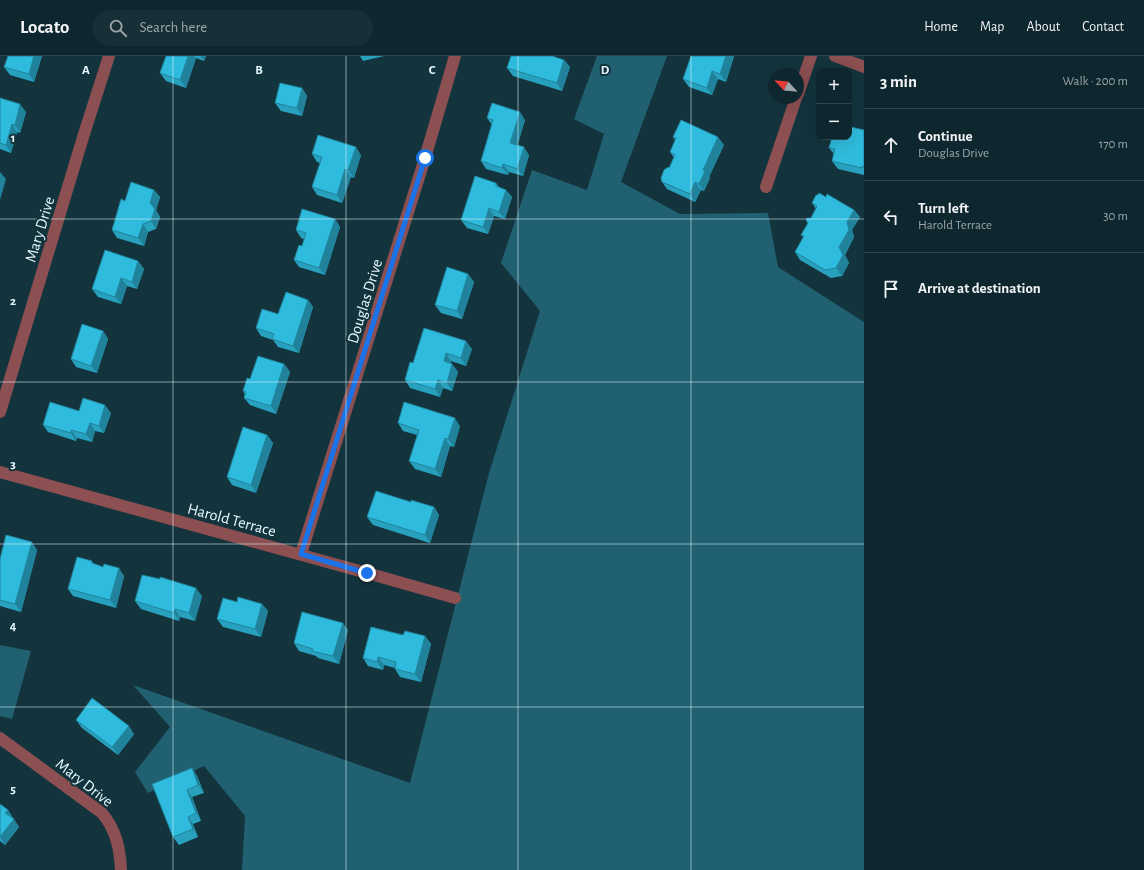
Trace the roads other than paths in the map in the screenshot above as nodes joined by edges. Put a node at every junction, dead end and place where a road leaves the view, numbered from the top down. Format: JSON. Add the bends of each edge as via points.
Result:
{"nodes":[{"id":1,"x":109,"y":56,"type":"edge"},
{"id":2,"x":455,"y":56,"type":"edge"},
{"id":3,"x":811,"y":56,"type":"edge"},
{"id":4,"x":835,"y":56,"type":"edge"},
{"id":5,"x":864,"y":67,"type":"edge"},
{"id":6,"x":804,"y":76,"type":"edge"},
{"id":7,"x":794,"y":104,"type":"edge"},
{"id":8,"x":766,"y":187,"type":"dead end"},
{"id":9,"x":0,"y":412,"type":"edge"},
{"id":10,"x":0,"y":472,"type":"edge"},
{"id":11,"x":301,"y":554,"type":"junction"},
{"id":12,"x":455,"y":598,"type":"dead end"},
{"id":13,"x":0,"y":738,"type":"edge"},
{"id":14,"x":121,"y":870,"type":"edge"}],
"edges":[{"from":1,"to":9,"type":"street","name":"Mary Drive"},
{"from":2,"to":11,"type":"street","name":"Douglas Drive"},
{"from":3,"to":6,"type":"street"},
{"from":4,"to":5,"type":"street"},
{"from":7,"to":8,"type":"street"},
{"from":10,"to":11,"type":"street","name":"Harold Terrace"},
{"from":11,"to":12,"type":"street","name":"Harold Terrace"},
{"from":13,"to":14,"type":"street","name":"Mary Drive","via":[[102,812],[118,842]]}]}
